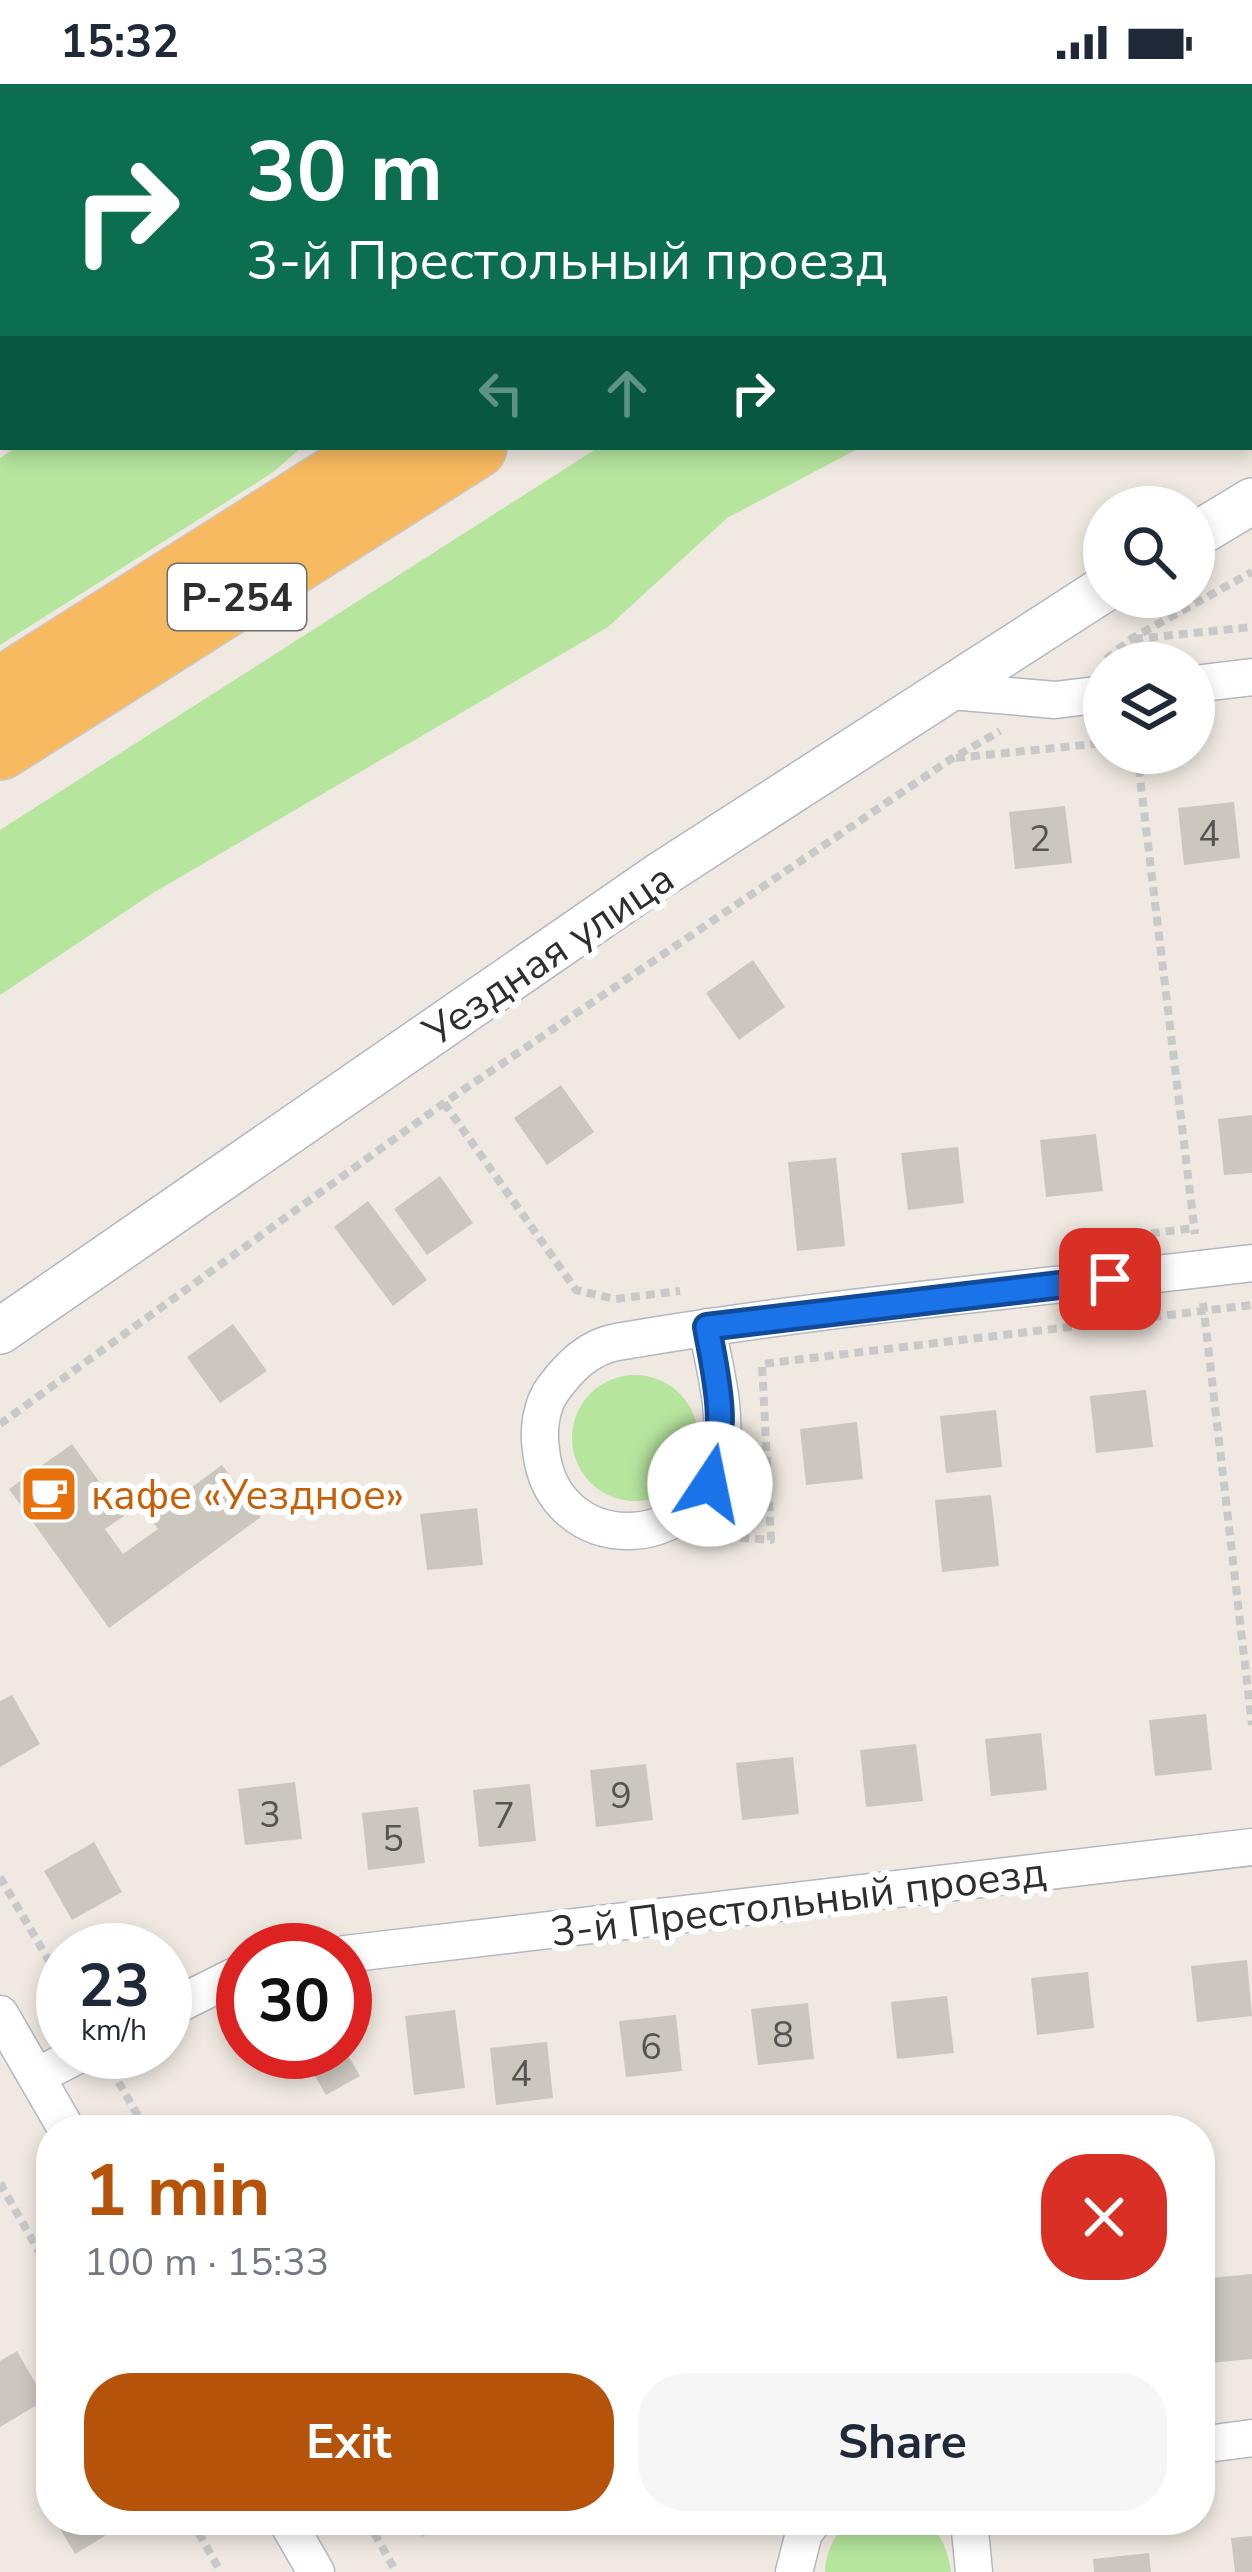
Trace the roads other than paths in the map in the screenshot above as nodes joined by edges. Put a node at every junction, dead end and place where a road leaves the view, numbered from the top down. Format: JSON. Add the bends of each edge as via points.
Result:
{"nodes":[{"id":1,"x":379,"y":450,"type":"edge"},
{"id":2,"x":470,"y":450,"type":"edge"},
{"id":3,"x":1252,"y":501,"type":"edge"},
{"id":4,"x":1215,"y":523,"type":"edge"},
{"id":5,"x":1083,"y":603,"type":"edge"},
{"id":6,"x":1252,"y":677,"type":"edge"},
{"id":7,"x":1215,"y":681,"type":"edge"},
{"id":8,"x":0,"y":690,"type":"edge"},
{"id":9,"x":951,"y":691,"type":"junction"},
{"id":10,"x":1083,"y":697,"type":"edge"},
{"id":11,"x":0,"y":748,"type":"edge"},
{"id":12,"x":1252,"y":1263,"type":"edge"},
{"id":13,"x":707,"y":1327,"type":"junction"},
{"id":14,"x":0,"y":1331,"type":"edge"},
{"id":15,"x":1252,"y":1847,"type":"edge"},
{"id":16,"x":372,"y":1951,"type":"edge"},
{"id":17,"x":0,"y":2014,"type":"edge"},
{"id":18,"x":36,"y":2074,"type":"edge"},
{"id":19,"x":39,"y":2079,"type":"edge"},
{"id":20,"x":59,"y":2115,"type":"edge"},
{"id":21,"x":1252,"y":2438,"type":"edge"},
{"id":22,"x":1215,"y":2443,"type":"edge"},
{"id":23,"x":295,"y":2535,"type":"edge"},
{"id":24,"x":803,"y":2535,"type":"edge"},
{"id":25,"x":970,"y":2535,"type":"edge"},
{"id":26,"x":316,"y":2572,"type":"edge"},
{"id":27,"x":794,"y":2572,"type":"edge"},
{"id":28,"x":974,"y":2572,"type":"edge"}],
"edges":[{"from":1,"to":8,"type":"highway","number":"Р-254"},
{"from":2,"to":11,"type":"highway","number":"Р-254"},
{"from":3,"to":4,"type":"street"},
{"from":5,"to":9,"type":"street","name":"Уездная улица"},
{"from":6,"to":7,"type":"street"},
{"from":9,"to":10,"type":"street"},
{"from":9,"to":14,"type":"street","name":"Уездная улица","via":[[659,876]]},
{"from":12,"to":13,"type":"street"},
{"from":13,"to":13,"type":"street","via":[[602,1345],[570,1366],[548,1396],[542,1469],[560,1500],[587,1522],[621,1533],[657,1529],[688,1512],[710,1484],[722,1411]]},
{"from":15,"to":16,"type":"street","name":"3-й Престольный проезд"},
{"from":17,"to":18,"type":"street"},
{"from":19,"to":20,"type":"street"},
{"from":21,"to":22,"type":"street"},
{"from":23,"to":26,"type":"street"},
{"from":24,"to":27,"type":"street"},
{"from":25,"to":28,"type":"street"}]}
